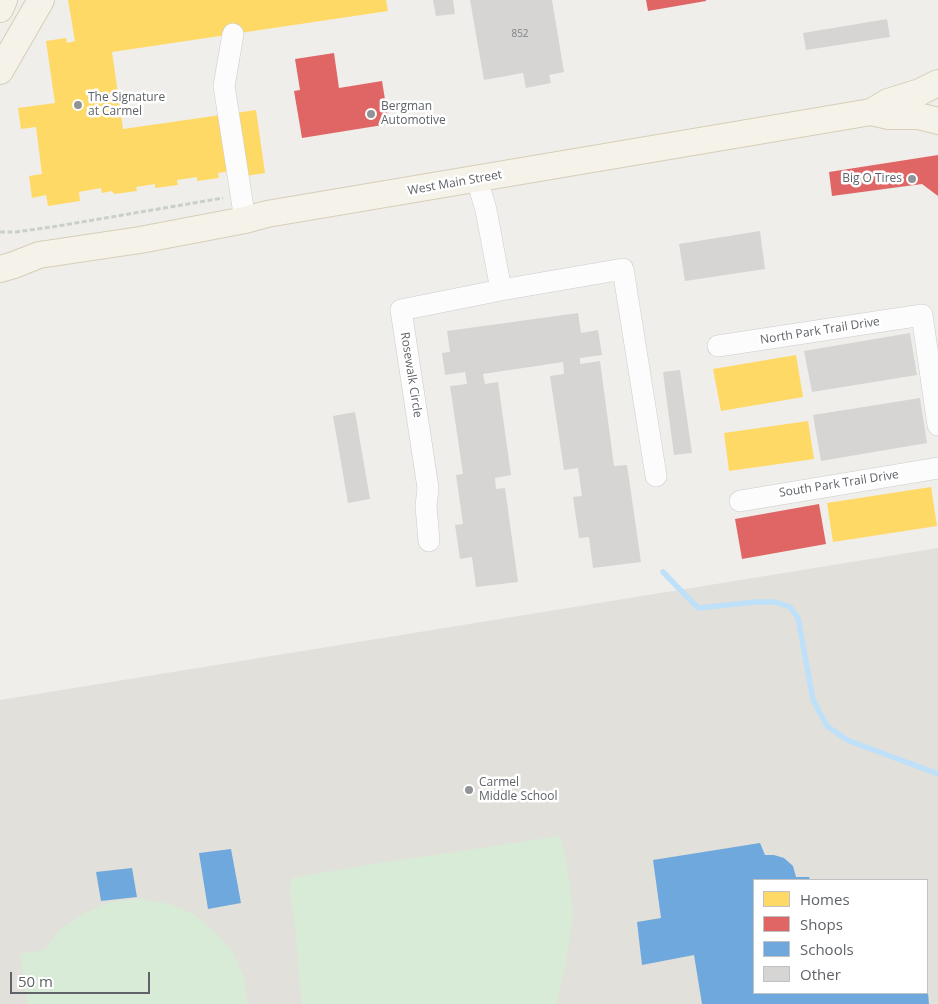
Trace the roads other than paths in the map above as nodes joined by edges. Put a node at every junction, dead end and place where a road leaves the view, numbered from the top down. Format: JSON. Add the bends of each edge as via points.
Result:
{"nodes":[{"id":1,"x":4,"y":0,"type":"edge"},
{"id":2,"x":42,"y":0,"type":"edge"},
{"id":3,"x":0,"y":9,"type":"edge"},
{"id":4,"x":233,"y":34,"type":"dead end"},
{"id":5,"x":0,"y":71,"type":"edge"},
{"id":6,"x":938,"y":83,"type":"edge"},
{"id":7,"x":871,"y":112,"type":"junction"},
{"id":8,"x":938,"y":121,"type":"edge"},
{"id":9,"x":477,"y":179,"type":"junction"},
{"id":10,"x":245,"y":220,"type":"junction"},
{"id":11,"x":0,"y":251,"type":"edge"},
{"id":12,"x":39,"y":255,"type":"junction"},
{"id":13,"x":0,"y":269,"type":"edge"},
{"id":14,"x":501,"y":290,"type":"junction"},
{"id":15,"x":718,"y":346,"type":"dead end"},
{"id":16,"x":935,"y":382,"type":"edge"},
{"id":17,"x":938,"y":425,"type":"edge"},
{"id":18,"x":938,"y":468,"type":"edge"},
{"id":19,"x":656,"y":476,"type":"dead end"},
{"id":20,"x":740,"y":501,"type":"dead end"},
{"id":21,"x":429,"y":541,"type":"dead end"}],
"edges":[{"from":1,"to":3,"type":"main road"},
{"from":2,"to":5,"type":"main road"},
{"from":4,"to":10,"type":"street","via":[[224,86]]},
{"from":6,"to":7,"type":"main road","name":"West Main Street"},
{"from":7,"to":8,"type":"main road","name":"West Main Street"},
{"from":7,"to":9,"type":"main road","name":"West Main Street"},
{"from":9,"to":10,"type":"main road","name":"West Main Street"},
{"from":9,"to":14,"type":"street"},
{"from":10,"to":12,"type":"main road","name":"West Main Street"},
{"from":11,"to":12,"type":"main road","name":"West Main Street"},
{"from":12,"to":13,"type":"main road","name":"West Main Street"},
{"from":14,"to":19,"type":"street","name":"Rosewalk Circle","via":[[623,269]]},
{"from":14,"to":21,"type":"street","name":"Rosewalk Circle","via":[[401,310],[428,488]]},
{"from":15,"to":16,"type":"street","name":"North Park Trail Drive","via":[[922,315]]},
{"from":16,"to":17,"type":"street"},
{"from":18,"to":20,"type":"street","name":"South Park Trail Drive"}]}
